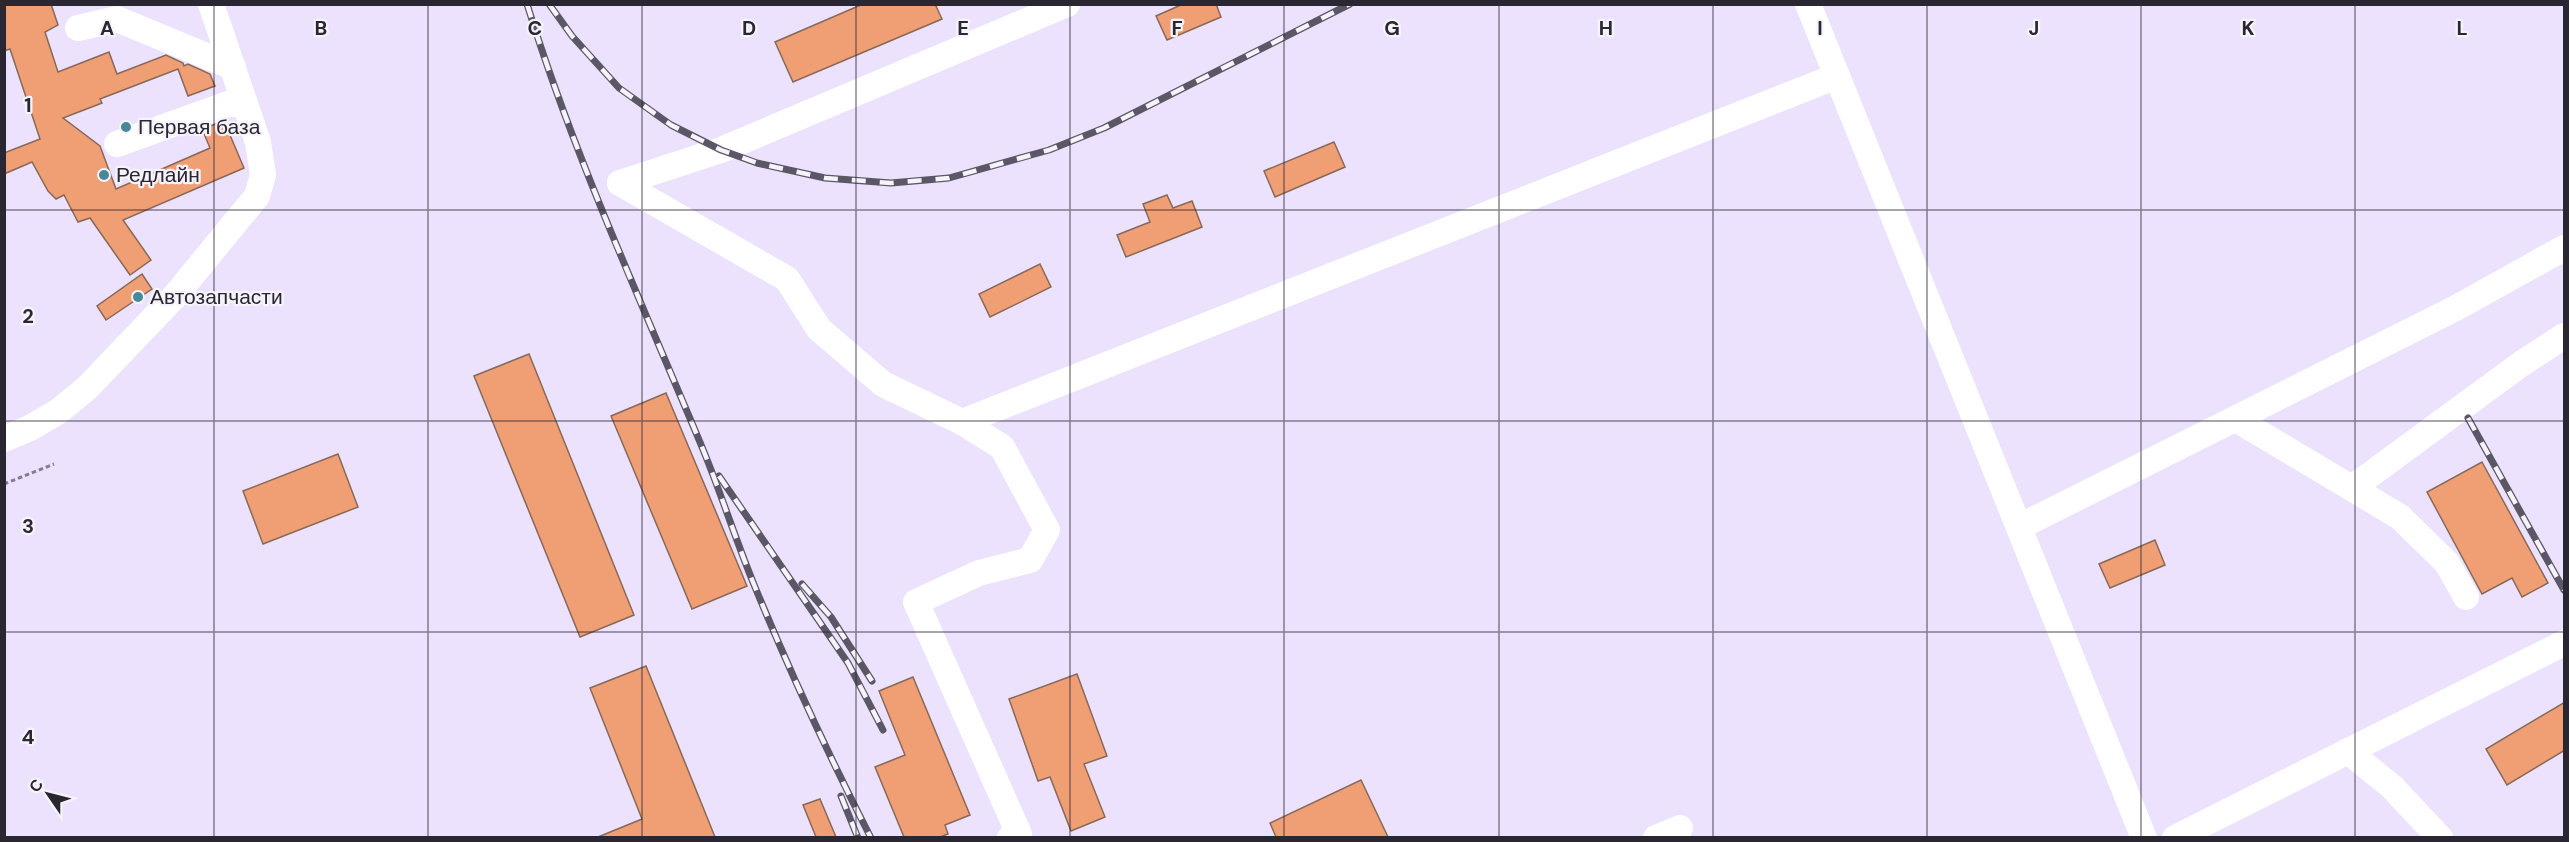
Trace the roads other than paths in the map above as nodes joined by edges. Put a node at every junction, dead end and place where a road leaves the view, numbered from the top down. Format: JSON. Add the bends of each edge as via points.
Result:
{"nodes":[{"id":1,"x":210,"y":4,"type":"edge"},
{"id":2,"x":1067,"y":4,"type":"edge"},
{"id":3,"x":1808,"y":4,"type":"edge"},
{"id":4,"x":78,"y":28,"type":"dead end"},
{"id":5,"x":233,"y":66,"type":"junction"},
{"id":6,"x":1837,"y":76,"type":"junction"},
{"id":7,"x":245,"y":104,"type":"junction"},
{"id":8,"x":117,"y":144,"type":"dead end"},
{"id":9,"x":2565,"y":248,"type":"edge"},
{"id":10,"x":2565,"y":336,"type":"edge"},
{"id":11,"x":2235,"y":419,"type":"junction"},
{"id":12,"x":962,"y":422,"type":"junction"},
{"id":13,"x":4,"y":439,"type":"edge"},
{"id":14,"x":2352,"y":488,"type":"junction"},
{"id":15,"x":2019,"y":528,"type":"junction"},
{"id":16,"x":2466,"y":597,"type":"dead end"},
{"id":17,"x":2565,"y":643,"type":"edge"},
{"id":18,"x":2348,"y":751,"type":"junction"},
{"id":19,"x":1680,"y":828,"type":"dead end"},
{"id":20,"x":1010,"y":837,"type":"edge"},
{"id":21,"x":1656,"y":837,"type":"edge"},
{"id":22,"x":2144,"y":837,"type":"edge"},
{"id":23,"x":2175,"y":837,"type":"edge"},
{"id":24,"x":2440,"y":837,"type":"edge"}],
"edges":[{"from":1,"to":5,"type":"street"},
{"from":2,"to":12,"type":"street","via":[[721,150],[620,183],[787,279],[819,329],[884,384]]},
{"from":3,"to":6,"type":"street"},
{"from":4,"to":5,"type":"street","via":[[117,19]]},
{"from":5,"to":7,"type":"street"},
{"from":6,"to":12,"type":"street"},
{"from":6,"to":15,"type":"street"},
{"from":7,"to":8,"type":"street","via":[[228,104]]},
{"from":7,"to":13,"type":"street","via":[[264,175],[257,196],[175,296],[87,388],[59,411]]},
{"from":9,"to":11,"type":"street","via":[[2456,308]]},
{"from":10,"to":14,"type":"street"},
{"from":11,"to":14,"type":"street"},
{"from":11,"to":15,"type":"street"},
{"from":12,"to":20,"type":"street","via":[[1002,447],[1047,530],[1030,560],[979,573],[916,602],[1019,834]]},
{"from":14,"to":16,"type":"street","via":[[2400,517],[2447,563]]},
{"from":15,"to":22,"type":"street"},
{"from":17,"to":18,"type":"street"},
{"from":18,"to":23,"type":"street"},
{"from":18,"to":24,"type":"street","via":[[2392,787]]},
{"from":19,"to":21,"type":"street"}]}
